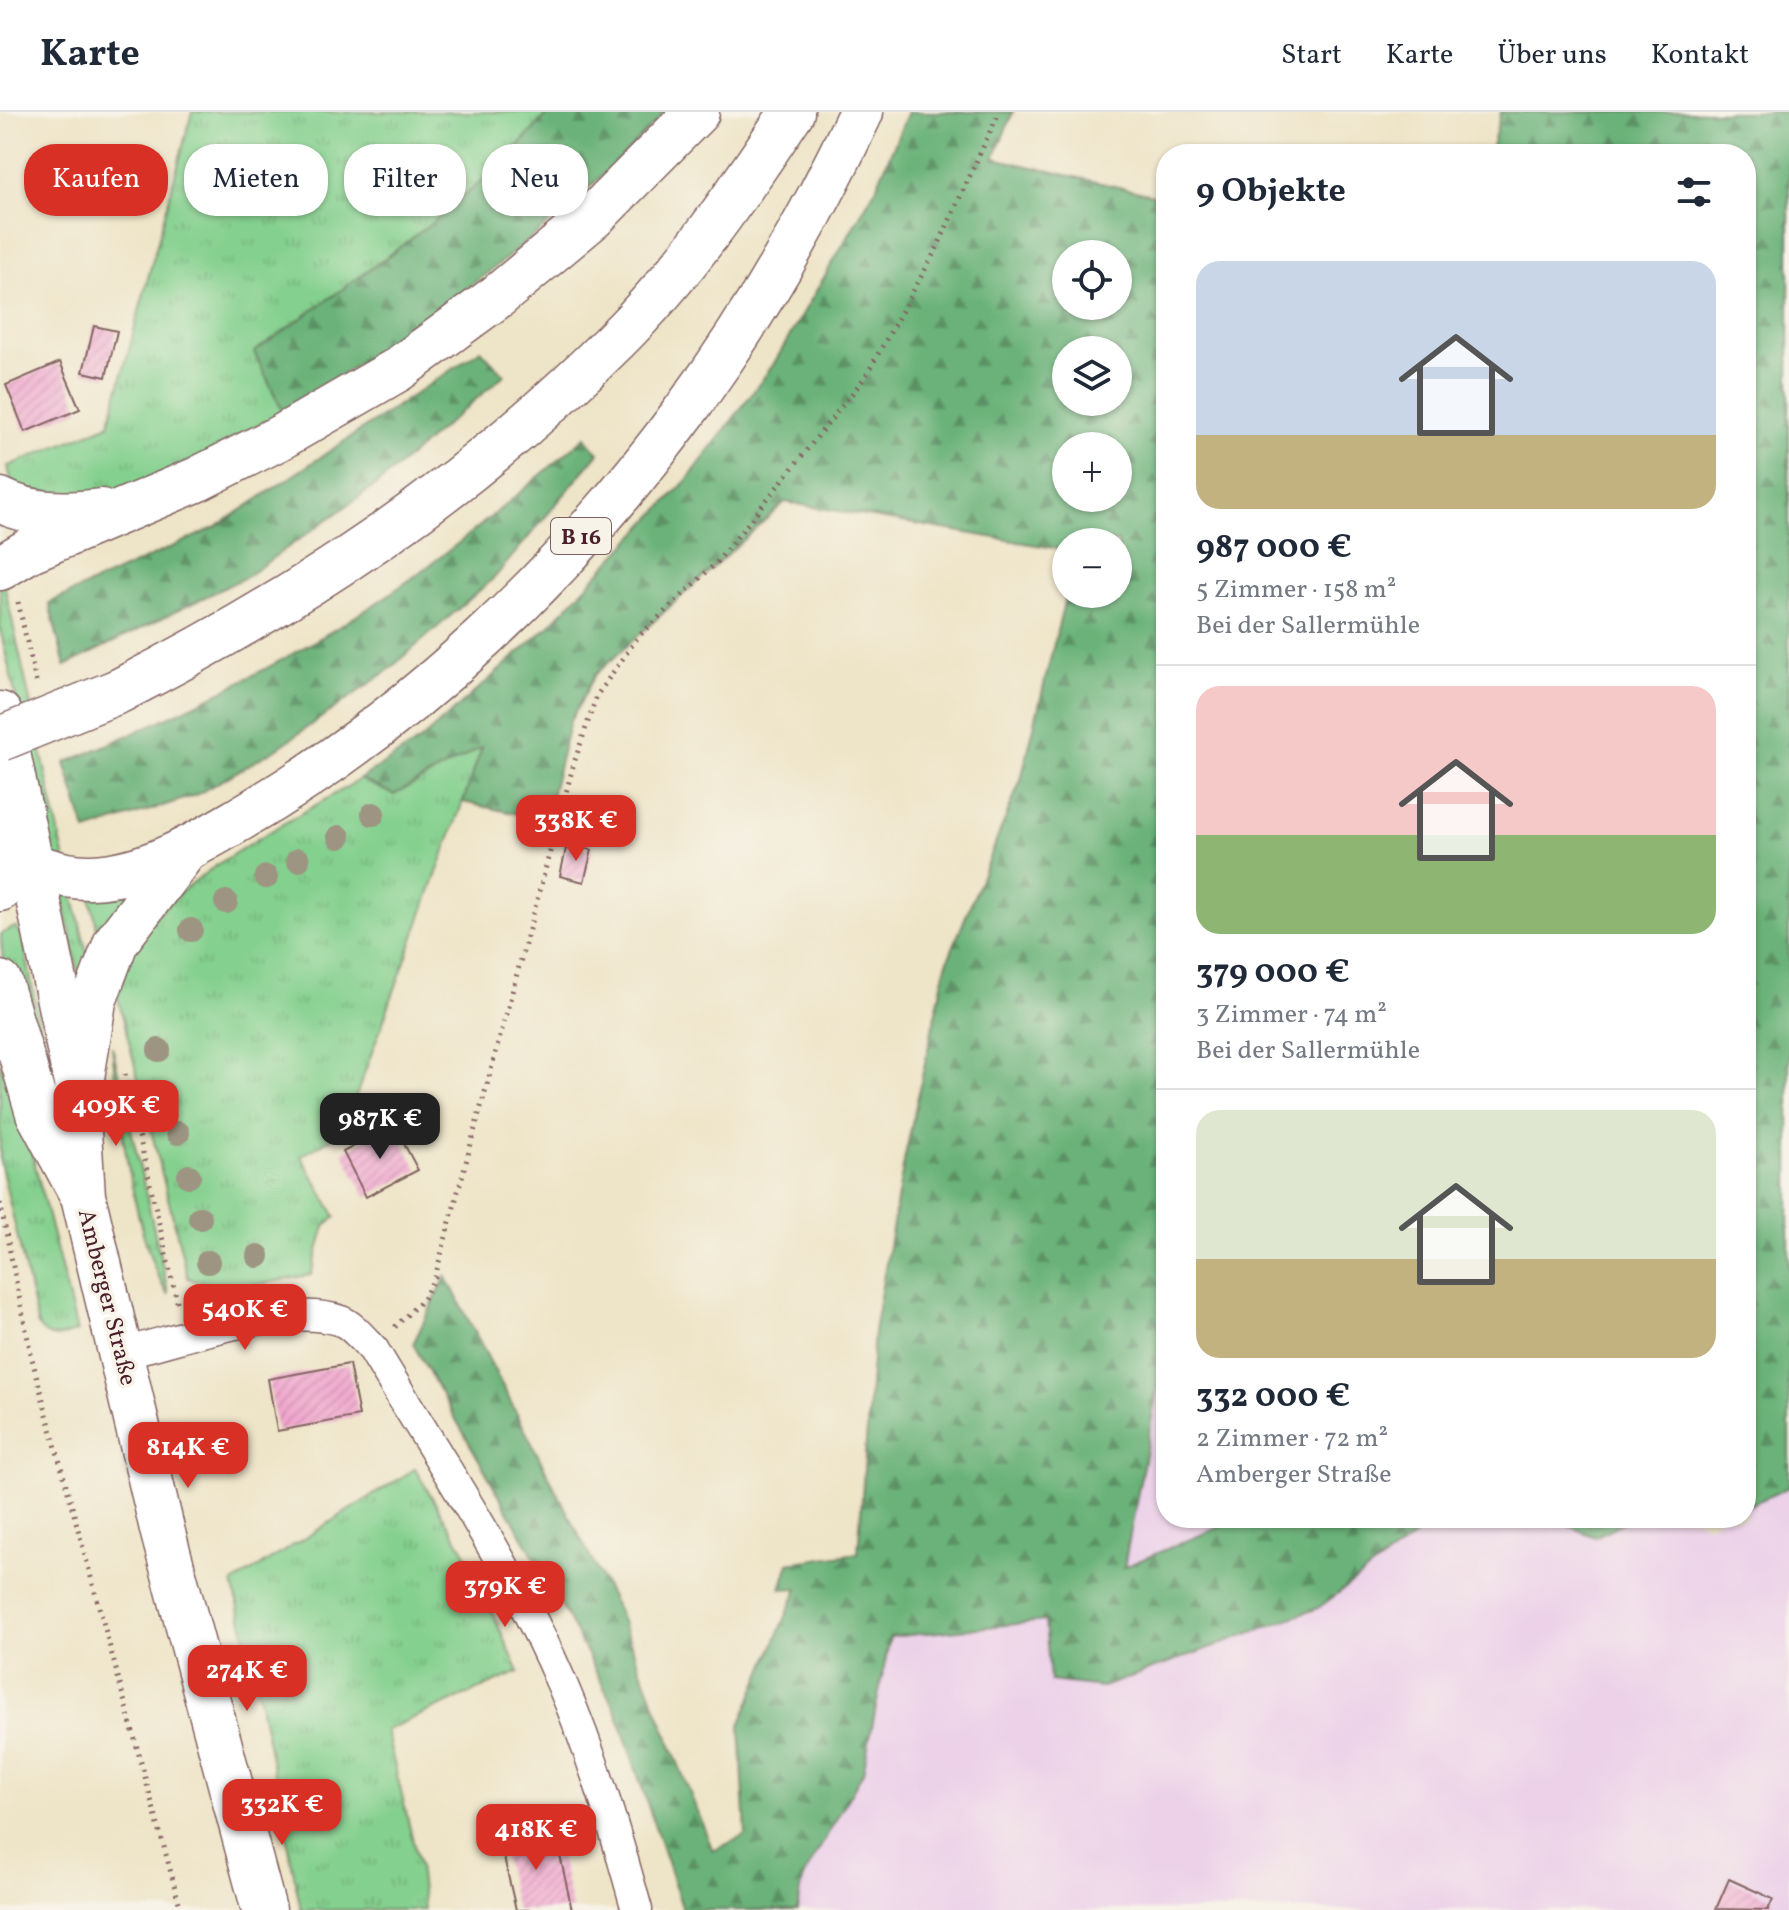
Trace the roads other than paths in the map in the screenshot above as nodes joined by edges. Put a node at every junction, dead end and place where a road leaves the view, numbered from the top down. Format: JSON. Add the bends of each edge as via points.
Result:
{"nodes":[{"id":1,"x":697,"y":112,"type":"edge"},
{"id":2,"x":792,"y":112,"type":"edge"},
{"id":3,"x":861,"y":112,"type":"edge"},
{"id":4,"x":0,"y":500,"type":"edge"},
{"id":5,"x":131,"y":507,"type":"junction"},
{"id":6,"x":0,"y":568,"type":"edge"},
{"id":7,"x":0,"y":714,"type":"edge"},
{"id":8,"x":0,"y":739,"type":"edge"},
{"id":9,"x":184,"y":852,"type":"junction"},
{"id":10,"x":11,"y":865,"type":"edge"},
{"id":11,"x":0,"y":983,"type":"edge"},
{"id":12,"x":8,"y":1037,"type":"edge"},
{"id":13,"x":78,"y":1104,"type":"junction"},
{"id":14,"x":83,"y":1196,"type":"junction"},
{"id":15,"x":122,"y":1353,"type":"junction"},
{"id":16,"x":264,"y":1910,"type":"edge"},
{"id":17,"x":637,"y":1910,"type":"edge"}],
"edges":[{"from":1,"to":5,"type":"main road","via":[[593,217],[397,370],[283,436]]},
{"from":2,"to":8,"type":"main road","bridge":true,"via":[[694,251],[617,340],[493,451],[355,557],[262,616],[119,691]]},
{"from":3,"to":9,"type":"main road","number":"B 16","via":[[747,320],[686,410],[575,543],[507,616],[424,689],[306,778]]},
{"from":4,"to":5,"type":"main road","via":[[55,514]]},
{"from":5,"to":6,"type":"main road"},
{"from":7,"to":10,"type":"main road","via":[[21,811]]},
{"from":9,"to":10,"type":"main road","number":"B 16","via":[[95,877]]},
{"from":9,"to":13,"type":"main road","via":[[116,942],[94,1001]]},
{"from":10,"to":13,"type":"main road","name":"Amberger Straße"},
{"from":11,"to":12,"type":"main road","name":"Amberger Straße"},
{"from":12,"to":14,"type":"main road","name":"Amberger Straße","via":[[38,1113]]},
{"from":13,"to":14,"type":"main road","name":"Amberger Straße"},
{"from":14,"to":15,"type":"main road","name":"Amberger Straße"},
{"from":15,"to":16,"type":"main road","name":"Amberger Straße","via":[[163,1533]]},
{"from":15,"to":17,"type":"street","via":[[280,1316],[310,1315],[343,1321],[373,1349],[515,1589],[562,1684]]}]}
